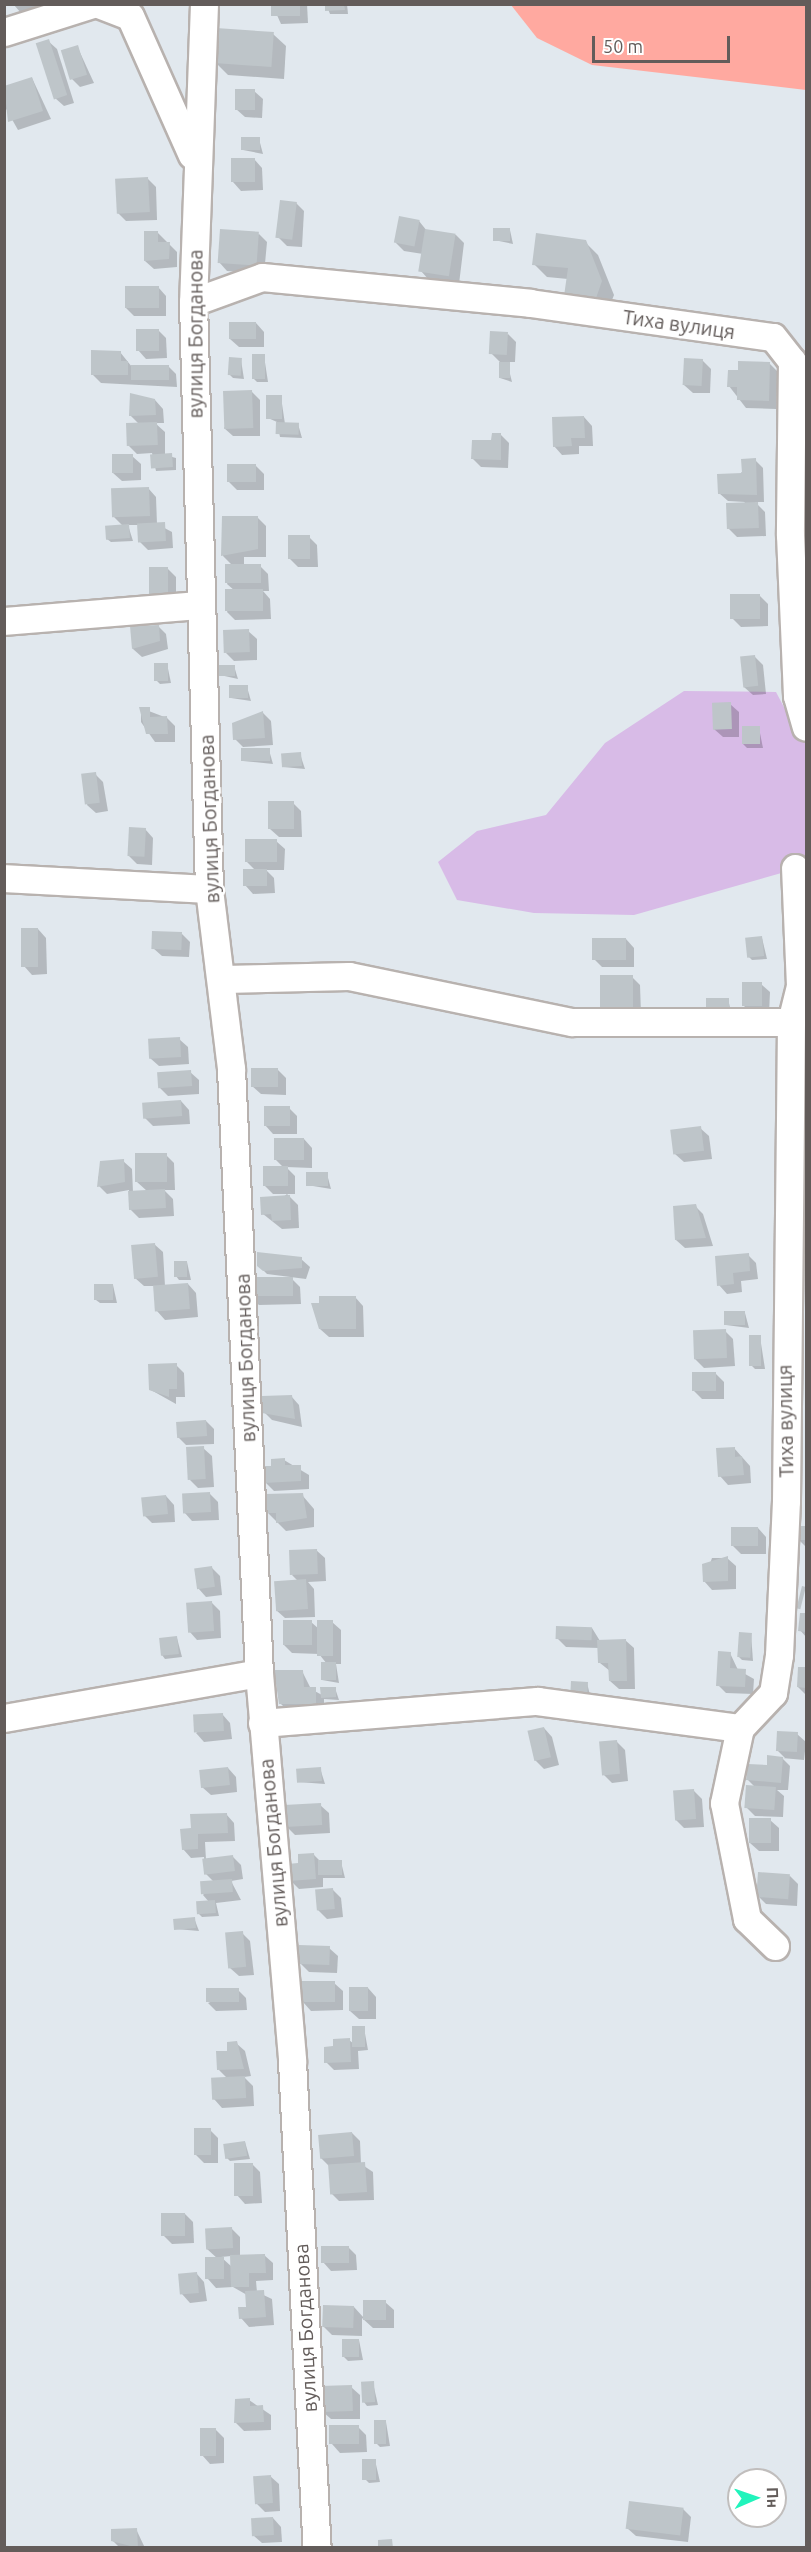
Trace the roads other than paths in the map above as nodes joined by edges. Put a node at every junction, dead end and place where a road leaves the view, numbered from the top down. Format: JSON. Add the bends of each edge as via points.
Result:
{"nodes":[{"id":1,"x":93,"y":4,"type":"edge"},
{"id":2,"x":98,"y":4,"type":"edge"},
{"id":3,"x":204,"y":4,"type":"edge"},
{"id":4,"x":4,"y":32,"type":"edge"},
{"id":5,"x":196,"y":168,"type":"junction"},
{"id":6,"x":193,"y":302,"type":"junction"},
{"id":7,"x":200,"y":605,"type":"junction"},
{"id":8,"x":4,"y":621,"type":"edge"},
{"id":9,"x":807,"y":727,"type":"edge"},
{"id":10,"x":795,"y":868,"type":"dead end"},
{"id":11,"x":4,"y":878,"type":"edge"},
{"id":12,"x":209,"y":889,"type":"junction"},
{"id":13,"x":224,"y":979,"type":"junction"},
{"id":14,"x":791,"y":1022,"type":"junction"},
{"id":15,"x":259,"y":1672,"type":"junction"},
{"id":16,"x":4,"y":1718,"type":"edge"},
{"id":17,"x":262,"y":1723,"type":"junction"},
{"id":18,"x":740,"y":1728,"type":"junction"},
{"id":19,"x":775,"y":1946,"type":"dead end"},
{"id":20,"x":317,"y":2547,"type":"edge"}],
"edges":[{"from":1,"to":4,"type":"street"},
{"from":2,"to":5,"type":"street","via":[[130,16]]},
{"from":3,"to":5,"type":"street","name":"вулиця Богданова"},
{"from":5,"to":6,"type":"street","name":"вулиця Богданова"},
{"from":6,"to":7,"type":"street","name":"вулиця Богданова"},
{"from":6,"to":9,"type":"street","name":"Тиха вулиця","via":[[262,277],[530,303],[773,337],[792,361],[790,547],[797,696]]},
{"from":7,"to":8,"type":"street"},
{"from":7,"to":12,"type":"street","name":"вулиця Богданова"},
{"from":10,"to":14,"type":"street","name":"Тиха вулиця","via":[[800,986]]},
{"from":11,"to":12,"type":"street"},
{"from":12,"to":13,"type":"street","name":"вулиця Богданова"},
{"from":13,"to":14,"type":"street","via":[[349,976],[572,1022]]},
{"from":13,"to":15,"type":"street","name":"вулиця Богданова"},
{"from":14,"to":18,"type":"street","name":"Тиха вулиця","via":[[786,1501],[779,1655],[772,1693]]},
{"from":15,"to":16,"type":"street"},
{"from":15,"to":17,"type":"street","name":"вулиця Богданова"},
{"from":17,"to":18,"type":"street","via":[[537,1701]]},
{"from":17,"to":20,"type":"street","name":"вулиця Богданова","via":[[292,2061]]},
{"from":18,"to":19,"type":"street","via":[[724,1803],[747,1919]]}]}
